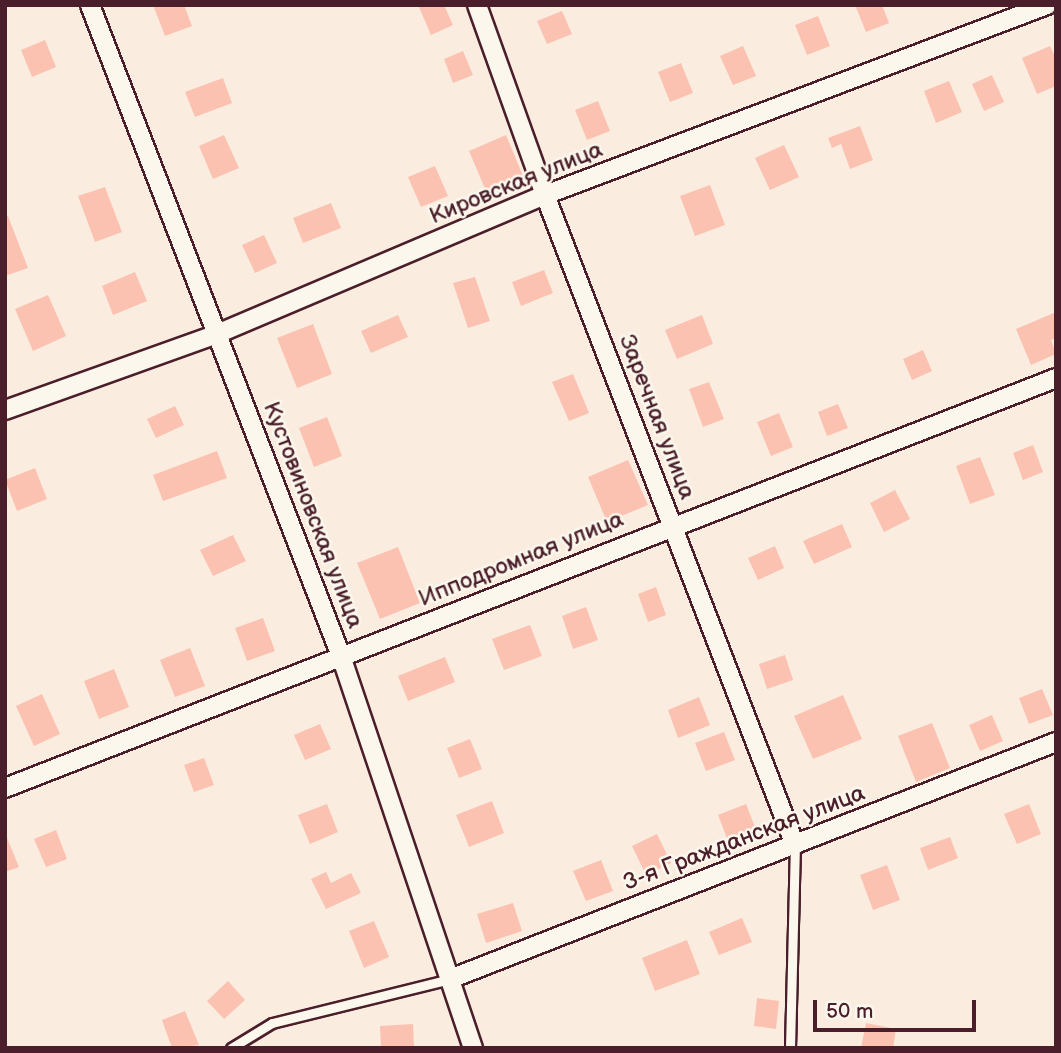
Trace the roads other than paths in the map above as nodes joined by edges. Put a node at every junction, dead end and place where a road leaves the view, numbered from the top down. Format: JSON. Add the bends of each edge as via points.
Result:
{"nodes":[{"id":1,"x":90,"y":5,"type":"edge"},
{"id":2,"x":477,"y":5,"type":"edge"},
{"id":3,"x":1047,"y":5,"type":"edge"},
{"id":4,"x":545,"y":195,"type":"junction"},
{"id":5,"x":217,"y":334,"type":"junction"},
{"id":6,"x":1056,"y":379,"type":"edge"},
{"id":7,"x":5,"y":410,"type":"edge"},
{"id":8,"x":674,"y":525,"type":"junction"},
{"id":9,"x":341,"y":656,"type":"junction"},
{"id":10,"x":1056,"y":742,"type":"edge"},
{"id":11,"x":5,"y":788,"type":"edge"},
{"id":12,"x":795,"y":845,"type":"junction"},
{"id":13,"x":450,"y":979,"type":"junction"},
{"id":14,"x":231,"y":1048,"type":"edge"},
{"id":15,"x":473,"y":1048,"type":"edge"},
{"id":16,"x":790,"y":1048,"type":"edge"}],
"edges":[{"from":1,"to":5,"type":"street","name":"Кустовиновская улица"},
{"from":2,"to":4,"type":"street","name":"Заречная улица"},
{"from":3,"to":4,"type":"street","name":"Кировская улица"},
{"from":4,"to":5,"type":"street","name":"Кировская улица"},
{"from":4,"to":8,"type":"street","name":"Заречная улица"},
{"from":5,"to":7,"type":"street","name":"Кировская улица"},
{"from":5,"to":9,"type":"street","name":"Кустовиновская улица"},
{"from":6,"to":8,"type":"street","name":"Ипподромная улица"},
{"from":8,"to":9,"type":"street","name":"Ипподромная улица"},
{"from":8,"to":12,"type":"street","name":"Заречная улица"},
{"from":9,"to":11,"type":"street","name":"Ипподромная улица"},
{"from":9,"to":13,"type":"street","name":"Кустовиновская улица"},
{"from":10,"to":12,"type":"street","name":"3-я Гражданская улица"},
{"from":12,"to":13,"type":"street","name":"3-я Гражданская улица"},
{"from":12,"to":16,"type":"lane"},
{"from":13,"to":14,"type":"lane","via":[[272,1023]]},
{"from":13,"to":15,"type":"street","name":"Кустовиновская улица"}]}
